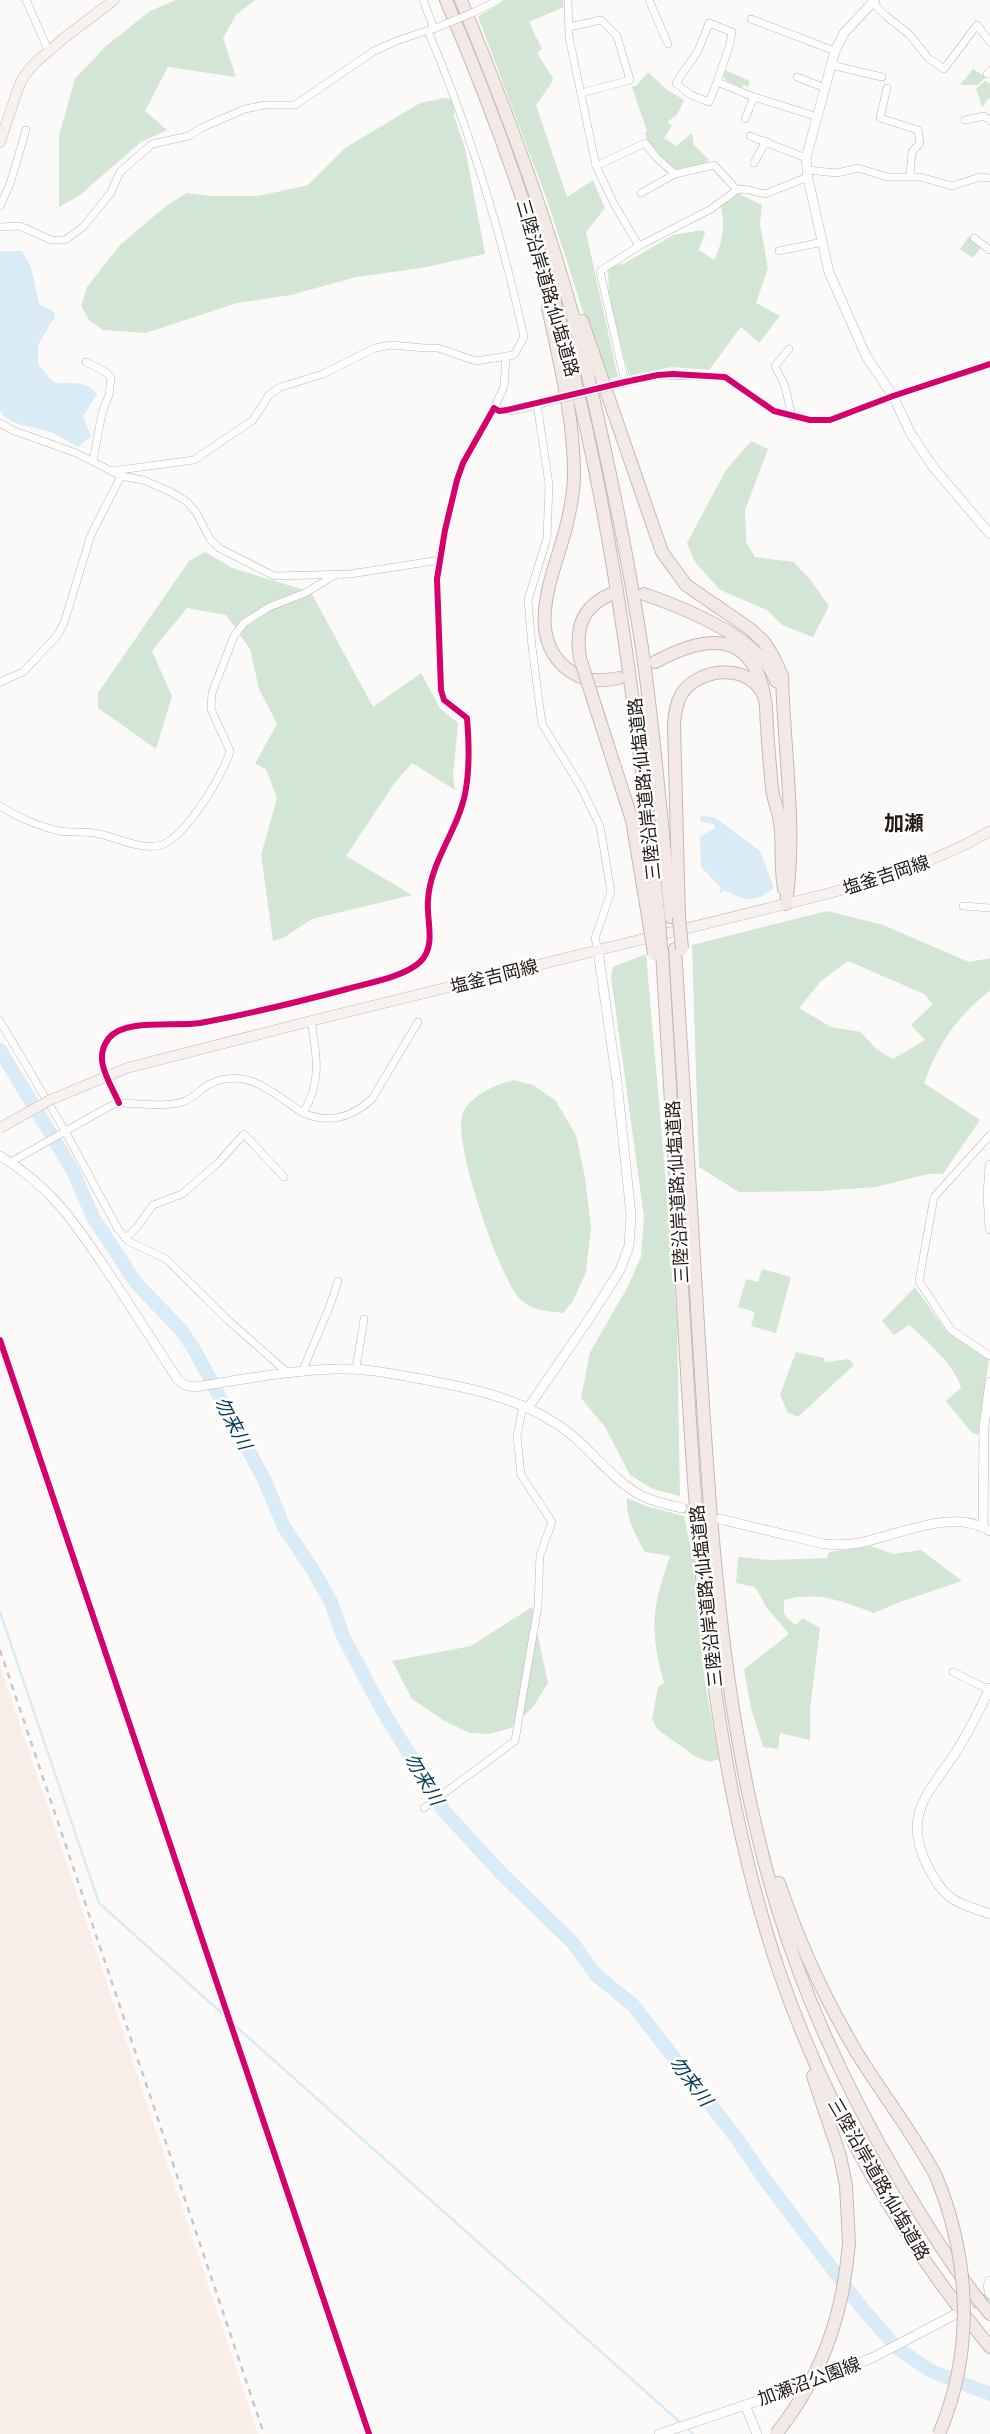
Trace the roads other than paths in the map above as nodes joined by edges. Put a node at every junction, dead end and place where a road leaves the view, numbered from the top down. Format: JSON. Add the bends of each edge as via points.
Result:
{"nodes":[{"id":1,"x":26,"y":0,"type":"edge"},
{"id":2,"x":114,"y":0,"type":"edge"},
{"id":3,"x":423,"y":0,"type":"edge"},
{"id":4,"x":446,"y":0,"type":"edge"},
{"id":5,"x":461,"y":0,"type":"edge"},
{"id":6,"x":499,"y":0,"type":"edge"},
{"id":7,"x":568,"y":0,"type":"edge"},
{"id":8,"x":649,"y":0,"type":"edge"},
{"id":9,"x":874,"y":1,"type":"edge"},
{"id":10,"x":751,"y":19,"type":"dead end"},
{"id":11,"x":569,"y":27,"type":"junction"},
{"id":12,"x":433,"y":29,"type":"junction"},
{"id":13,"x":990,"y":42,"type":"edge"},
{"id":14,"x":668,"y":44,"type":"dead end"},
{"id":15,"x":835,"y":51,"type":"junction"},
{"id":16,"x":49,"y":52,"type":"junction"},
{"id":17,"x":831,"y":64,"type":"junction"},
{"id":18,"x":882,"y":76,"type":"dead end"},
{"id":19,"x":797,"y":77,"type":"dead end"},
{"id":20,"x":717,"y":82,"type":"junction"},
{"id":21,"x":826,"y":88,"type":"junction"},
{"id":22,"x":887,"y":88,"type":"dead end"},
{"id":23,"x":581,"y":92,"type":"junction"},
{"id":24,"x":754,"y":97,"type":"junction"},
{"id":25,"x":818,"y":117,"type":"junction"},
{"id":26,"x":745,"y":119,"type":"dead end"},
{"id":27,"x":965,"y":120,"type":"dead end"},
{"id":28,"x":990,"y":121,"type":"edge"},
{"id":29,"x":26,"y":130,"type":"dead end"},
{"id":30,"x":750,"y":136,"type":"dead end"},
{"id":31,"x":766,"y":141,"type":"junction"},
{"id":32,"x":0,"y":142,"type":"edge"},
{"id":33,"x":806,"y":158,"type":"junction"},
{"id":34,"x":754,"y":163,"type":"dead end"},
{"id":35,"x":596,"y":166,"type":"junction"},
{"id":36,"x":807,"y":173,"type":"junction"},
{"id":37,"x":676,"y":174,"type":"junction"},
{"id":38,"x":910,"y":176,"type":"junction"},
{"id":39,"x":529,"y":178,"type":"junction"},
{"id":40,"x":990,"y":178,"type":"edge"},
{"id":41,"x":519,"y":187,"type":"junction"},
{"id":42,"x":736,"y":190,"type":"junction"},
{"id":43,"x":641,"y":193,"type":"dead end"},
{"id":44,"x":0,"y":206,"type":"edge"},
{"id":45,"x":0,"y":227,"type":"edge"},
{"id":46,"x":974,"y":238,"type":"dead end"},
{"id":47,"x":823,"y":242,"type":"junction"},
{"id":48,"x":639,"y":246,"type":"junction"},
{"id":49,"x":990,"y":250,"type":"edge"},
{"id":50,"x":779,"y":251,"type":"dead end"},
{"id":51,"x":790,"y":349,"type":"dead end"},
{"id":52,"x":506,"y":356,"type":"junction"},
{"id":53,"x":86,"y":362,"type":"dead end"},
{"id":54,"x":990,"y":364,"type":"edge"},
{"id":55,"x":622,"y":383,"type":"junction"},
{"id":56,"x":893,"y":396,"type":"junction"},
{"id":57,"x":540,"y":404,"type":"junction"},
{"id":58,"x":494,"y":408,"type":"junction"},
{"id":59,"x":792,"y":417,"type":"junction"},
{"id":60,"x":0,"y":423,"type":"edge"},
{"id":61,"x":94,"y":461,"type":"junction"},
{"id":62,"x":112,"y":471,"type":"junction"},
{"id":63,"x":121,"y":476,"type":"junction"},
{"id":64,"x":990,"y":534,"type":"edge"},
{"id":65,"x":440,"y":560,"type":"junction"},
{"id":66,"x":335,"y":575,"type":"junction"},
{"id":67,"x":611,"y":594,"type":"dead end"},
{"id":68,"x":644,"y":594,"type":"dead end"},
{"id":69,"x":654,"y":662,"type":"dead end"},
{"id":70,"x":619,"y":678,"type":"dead end"},
{"id":71,"x":0,"y":682,"type":"edge"},
{"id":72,"x":782,"y":697,"type":"junction"},
{"id":73,"x":765,"y":699,"type":"junction"},
{"id":74,"x":0,"y":806,"type":"edge"},
{"id":75,"x":990,"y":831,"type":"edge"},
{"id":76,"x":786,"y":904,"type":"junction"},
{"id":77,"x":963,"y":906,"type":"dead end"},
{"id":78,"x":990,"y":908,"type":"edge"},
{"id":79,"x":665,"y":919,"type":"junction"},
{"id":80,"x":598,"y":951,"type":"junction"},
{"id":81,"x":0,"y":1021,"type":"edge"},
{"id":82,"x":311,"y":1021,"type":"junction"},
{"id":83,"x":418,"y":1022,"type":"dead end"},
{"id":84,"x":119,"y":1103,"type":"junction"},
{"id":85,"x":303,"y":1113,"type":"junction"},
{"id":86,"x":0,"y":1128,"type":"edge"},
{"id":87,"x":64,"y":1132,"type":"junction"},
{"id":88,"x":990,"y":1135,"type":"edge"},
{"id":89,"x":0,"y":1156,"type":"edge"},
{"id":90,"x":11,"y":1162,"type":"junction"},
{"id":91,"x":990,"y":1166,"type":"edge"},
{"id":92,"x":284,"y":1177,"type":"dead end"},
{"id":93,"x":990,"y":1228,"type":"edge"},
{"id":94,"x":126,"y":1238,"type":"junction"},
{"id":95,"x":338,"y":1281,"type":"dead end"},
{"id":96,"x":364,"y":1319,"type":"dead end"},
{"id":97,"x":0,"y":1340,"type":"edge"},
{"id":98,"x":990,"y":1356,"type":"edge"},
{"id":99,"x":356,"y":1369,"type":"junction"},
{"id":100,"x":302,"y":1372,"type":"junction"},
{"id":101,"x":289,"y":1374,"type":"junction"},
{"id":102,"x":990,"y":1382,"type":"edge"},
{"id":103,"x":526,"y":1407,"type":"junction"},
{"id":104,"x":682,"y":1508,"type":"tunnel mouth"},
{"id":105,"x":720,"y":1519,"type":"tunnel mouth"},
{"id":106,"x":986,"y":1529,"type":"edge"},
{"id":107,"x":954,"y":1672,"type":"dead end"},
{"id":108,"x":989,"y":1689,"type":"edge"},
{"id":109,"x":424,"y":1808,"type":"dead end"},
{"id":110,"x":754,"y":1812,"type":"junction"},
{"id":111,"x":990,"y":1914,"type":"edge"},
{"id":112,"x":790,"y":2000,"type":"junction"},
{"id":113,"x":990,"y":2281,"type":"edge"},
{"id":114,"x":989,"y":2302,"type":"edge"},
{"id":115,"x":954,"y":2315,"type":"tunnel mouth"},
{"id":116,"x":990,"y":2347,"type":"edge"},
{"id":117,"x":745,"y":2405,"type":"junction"},
{"id":118,"x":369,"y":2434,"type":"edge"},
{"id":119,"x":659,"y":2434,"type":"edge"},
{"id":120,"x":757,"y":2434,"type":"edge"},
{"id":121,"x":776,"y":2434,"type":"edge"},
{"id":122,"x":939,"y":2434,"type":"edge"}],
"edges":[{"from":1,"to":16,"type":"street"},
{"from":2,"to":16,"type":"main road"},
{"from":3,"to":12,"type":"street"},
{"from":4,"to":41,"type":"highway","name":"三陸沿岸道路;仙塩道路"},
{"from":5,"to":39,"type":"highway","name":"三陸沿岸道路;仙塩道路"},
{"from":6,"to":12,"type":"street","bridge":true},
{"from":7,"to":11,"type":"street"},
{"from":8,"to":14,"type":"street"},
{"from":9,"to":13,"type":"street","via":[[886,16],[910,35],[928,58],[944,69],[977,25]]},
{"from":9,"to":15,"type":"street","via":[[844,33]]},
{"from":10,"to":15,"type":"street"},
{"from":11,"to":23,"type":"street"},
{"from":11,"to":23,"type":"street","via":[[601,20],[617,36],[630,80]]},
{"from":12,"to":45,"type":"street","via":[[374,51],[295,105],[245,109],[189,136],[152,144],[120,172],[110,194],[83,227],[65,240],[51,240],[20,226]]},
{"from":12,"to":52,"type":"street","via":[[488,192],[524,337],[514,355]]},
{"from":15,"to":17,"type":"street"},
{"from":16,"to":32,"type":"main road","via":[[35,63],[19,86]]},
{"from":17,"to":18,"type":"street"},
{"from":17,"to":21,"type":"street"},
{"from":19,"to":21,"type":"street"},
{"from":20,"to":20,"type":"street","via":[[709,102],[691,95],[676,83],[698,51],[708,23],[732,32]]},
{"from":20,"to":24,"type":"street"},
{"from":21,"to":25,"type":"street"},
{"from":22,"to":38,"type":"street","via":[[880,118],[918,130],[920,143],[912,152]]},
{"from":23,"to":35,"type":"street"},
{"from":24,"to":25,"type":"street"},
{"from":24,"to":26,"type":"street"},
{"from":25,"to":33,"type":"street"},
{"from":27,"to":28,"type":"street","via":[[984,116]]},
{"from":29,"to":44,"type":"street"},
{"from":30,"to":31,"type":"street"},
{"from":31,"to":33,"type":"street"},
{"from":31,"to":34,"type":"street"},
{"from":33,"to":36,"type":"street"},
{"from":35,"to":37,"type":"street","via":[[645,143]]},
{"from":35,"to":48,"type":"street"},
{"from":36,"to":38,"type":"street","via":[[837,173],[858,168],[887,177]]},
{"from":36,"to":42,"type":"street","via":[[765,194]]},
{"from":36,"to":47,"type":"street"},
{"from":37,"to":42,"type":"street","via":[[714,165]]},
{"from":37,"to":43,"type":"street"},
{"from":38,"to":40,"type":"street","via":[[952,186],[980,177]]},
{"from":39,"to":72,"type":"highway","via":[[662,552],[686,585],[764,642],[782,676]]},
{"from":39,"to":79,"type":"highway","name":"三陸沿岸道路;仙塩道路","via":[[584,357],[623,538],[650,710]]},
{"from":41,"to":70,"type":"highway","via":[[563,379],[574,473],[569,514],[547,596],[546,635],[554,655],[569,671],[592,682]]},
{"from":41,"to":79,"type":"highway","name":"三陸沿岸道路;仙塩道路","via":[[555,302],[595,470],[624,628]]},
{"from":42,"to":48,"type":"street","via":[[711,209]]},
{"from":46,"to":49,"type":"street"},
{"from":47,"to":50,"type":"street"},
{"from":47,"to":56,"type":"street","via":[[829,272],[850,321],[866,356]]},
{"from":48,"to":55,"type":"street","via":[[600,271]]},
{"from":51,"to":59,"type":"street","via":[[775,366],[785,386]]},
{"from":52,"to":58,"type":"street","via":[[504,388]]},
{"from":52,"to":62,"type":"street","via":[[476,361],[438,348],[391,345],[375,348],[323,374],[281,387],[269,395],[253,420],[194,460]]},
{"from":53,"to":61,"type":"street","via":[[112,377]]},
{"from":54,"to":56,"type":"street"},
{"from":55,"to":57,"type":"street","bridge":true},
{"from":55,"to":59,"type":"street","via":[[658,375],[725,377],[774,411]]},
{"from":56,"to":59,"type":"street","via":[[830,420]]},
{"from":56,"to":64,"type":"street","via":[[911,434],[933,467]]},
{"from":57,"to":58,"type":"street","via":[[499,411]]},
{"from":57,"to":80,"type":"street","via":[[548,463],[549,501],[547,538],[528,600],[532,646],[542,724],[581,787],[600,826],[611,892],[595,938]]},
{"from":58,"to":65,"type":"street","via":[[463,463]]},
{"from":60,"to":61,"type":"street"},
{"from":61,"to":62,"type":"street"},
{"from":62,"to":63,"type":"street"},
{"from":63,"to":66,"type":"street","via":[[158,485],[186,501],[196,512],[210,539],[249,565],[274,576]]},
{"from":63,"to":71,"type":"street","via":[[91,535],[57,636],[23,672]]},
{"from":65,"to":66,"type":"street"},
{"from":65,"to":84,"type":"street","via":[[436,607],[441,690],[444,700],[467,718],[469,738],[465,794],[435,868],[428,900],[430,946],[422,960],[412,968],[378,980],[284,1005],[179,1026],[119,1029],[108,1039],[101,1062]]},
{"from":66,"to":74,"type":"street","via":[[304,594],[269,607],[244,623],[234,636],[212,693],[211,709],[230,751],[226,766],[191,820],[173,838],[162,844],[135,844],[95,833],[59,831],[10,813]]},
{"from":67,"to":79,"type":"highway","bridge":true,"via":[[593,604],[582,621],[578,638],[580,658],[632,820],[645,888]]},
{"from":68,"to":72,"type":"highway","via":[[704,619],[753,649],[774,676]]},
{"from":69,"to":73,"type":"highway","via":[[695,644],[727,644],[751,660],[760,677]]},
{"from":72,"to":76,"type":"highway","via":[[790,821]]},
{"from":73,"to":76,"type":"highway"},
{"from":73,"to":79,"type":"highway","via":[[753,682],[738,674],[721,671],[696,680],[681,694],[674,724]]},
{"from":75,"to":76,"type":"main road","name":"塩釜吉岡線","via":[[900,873]]},
{"from":76,"to":80,"type":"main road","name":"塩釜吉岡線"},
{"from":77,"to":78,"type":"street"},
{"from":79,"to":110,"type":"highway","name":"三陸沿岸道路;仙塩道路","bridge":true,"via":[[678,949],[714,1551],[735,1717]]},
{"from":79,"to":112,"type":"highway","name":"三陸沿岸道路;仙塩道路","bridge":true,"via":[[658,953],[668,1051],[694,1476],[713,1677],[749,1866]]},
{"from":80,"to":82,"type":"main road","name":"塩釜吉岡線"},
{"from":80,"to":103,"type":"street","via":[[617,1082],[631,1215],[629,1246],[620,1270],[599,1303]]},
{"from":81,"to":87,"type":"street"},
{"from":82,"to":85,"type":"street","via":[[317,1078],[312,1098]]},
{"from":82,"to":86,"type":"main road","name":"塩釜吉岡線","bridge":true,"via":[[127,1068],[50,1100]]},
{"from":83,"to":85,"type":"street","via":[[372,1099],[362,1108],[332,1119],[318,1119]]},
{"from":84,"to":85,"type":"street","via":[[176,1104],[186,1101],[208,1084],[225,1078],[242,1078],[260,1083]]},
{"from":84,"to":87,"type":"street"},
{"from":87,"to":90,"type":"street"},
{"from":87,"to":94,"type":"street"},
{"from":88,"to":98,"type":"street","via":[[934,1197],[919,1281],[951,1330]]},
{"from":89,"to":90,"type":"street"},
{"from":90,"to":101,"type":"street","via":[[56,1199],[78,1226],[178,1380],[194,1387]]},
{"from":91,"to":93,"type":"street"},
{"from":92,"to":94,"type":"street","via":[[244,1134],[218,1163],[182,1194],[153,1206]]},
{"from":94,"to":101,"type":"street","via":[[166,1259]]},
{"from":95,"to":100,"type":"street"},
{"from":96,"to":99,"type":"street"},
{"from":97,"to":118,"type":"street"},
{"from":99,"to":100,"type":"street"},
{"from":99,"to":103,"type":"street","via":[[464,1387]]},
{"from":100,"to":101,"type":"street"},
{"from":102,"to":106,"type":"street","via":[[984,1426]]},
{"from":103,"to":104,"type":"street","via":[[570,1432],[634,1491]]},
{"from":103,"to":109,"type":"street","via":[[517,1436],[522,1475],[552,1522],[540,1555],[538,1606],[515,1741]]},
{"from":105,"to":106,"type":"street","via":[[824,1544],[841,1545],[937,1523]]},
{"from":107,"to":108,"type":"street"},
{"from":108,"to":111,"type":"street","via":[[956,1751],[934,1781],[916,1830],[918,1846],[939,1888],[951,1899]]},
{"from":110,"to":114,"type":"highway","name":"三陸沿岸道路;仙塩道路","via":[[780,1917],[841,2074],[916,2207],[953,2264]]},
{"from":110,"to":122,"type":"highway","bridge":true,"via":[[791,1917],[820,1985],[855,2049],[936,2176],[958,2242],[965,2304],[959,2368]]},
{"from":112,"to":116,"type":"highway","name":"三陸沿岸道路;仙塩道路","via":[[831,2099],[856,2146],[939,2280]]},
{"from":112,"to":121,"type":"highway","bridge":true,"via":[[840,2156],[846,2185],[849,2243],[840,2308],[830,2339],[818,2370]]},
{"from":113,"to":114,"type":"street"},
{"from":115,"to":117,"type":"street","name":"加瀬沼公園線","via":[[883,2353],[808,2384]]},
{"from":117,"to":119,"type":"street","name":"加瀬沼公園線"},
{"from":117,"to":120,"type":"street"}]}
